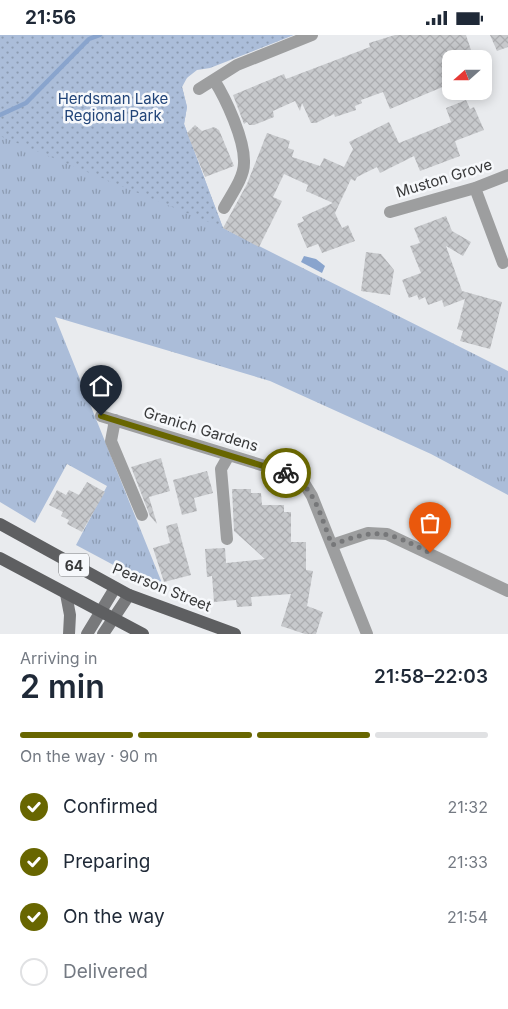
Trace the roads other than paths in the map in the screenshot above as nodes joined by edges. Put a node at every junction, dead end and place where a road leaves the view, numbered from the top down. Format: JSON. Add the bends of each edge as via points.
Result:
{"nodes":[{"id":1,"x":312,"y":35,"type":"edge"},
{"id":2,"x":214,"y":80,"type":"junction"},
{"id":3,"x":199,"y":89,"type":"dead end"},
{"id":4,"x":508,"y":175,"type":"edge"},
{"id":5,"x":475,"y":188,"type":"junction"},
{"id":6,"x":224,"y":208,"type":"dead end"},
{"id":7,"x":390,"y":212,"type":"dead end"},
{"id":8,"x":503,"y":263,"type":"dead end"},
{"id":9,"x":101,"y":416,"type":"dead end"},
{"id":10,"x":115,"y":420,"type":"junction"},
{"id":11,"x":228,"y":455,"type":"junction"},
{"id":12,"x":142,"y":515,"type":"dead end"},
{"id":13,"x":0,"y":524,"type":"edge"},
{"id":14,"x":227,"y":539,"type":"dead end"},
{"id":15,"x":332,"y":545,"type":"junction"},
{"id":16,"x":0,"y":558,"type":"edge"},
{"id":17,"x":115,"y":588,"type":"junction"},
{"id":18,"x":508,"y":591,"type":"edge"},
{"id":19,"x":66,"y":595,"type":"junction"},
{"id":20,"x":129,"y":595,"type":"junction"},
{"id":21,"x":100,"y":613,"type":"junction"},
{"id":22,"x":113,"y":620,"type":"junction"},
{"id":23,"x":69,"y":634,"type":"edge"},
{"id":24,"x":87,"y":634,"type":"edge"},
{"id":25,"x":103,"y":634,"type":"edge"},
{"id":26,"x":143,"y":634,"type":"edge"},
{"id":27,"x":235,"y":634,"type":"edge"},
{"id":28,"x":367,"y":634,"type":"edge"}],
"edges":[{"from":1,"to":2,"type":"street","via":[[237,65]]},
{"from":2,"to":3,"type":"street"},
{"from":2,"to":6,"type":"street","via":[[236,128],[244,163]]},
{"from":4,"to":5,"type":"street","name":"Muston Grove"},
{"from":5,"to":7,"type":"street","name":"Muston Grove"},
{"from":5,"to":8,"type":"street"},
{"from":9,"to":10,"type":"street","name":"Granich Gardens"},
{"from":10,"to":11,"type":"street","name":"Granich Gardens"},
{"from":10,"to":12,"type":"street","via":[[111,441]]},
{"from":11,"to":14,"type":"street","via":[[221,469]]},
{"from":11,"to":15,"type":"street","name":"Granich Gardens","via":[[291,474],[304,483]]},
{"from":13,"to":17,"type":"main road","name":"Pearson Street","number":"64"},
{"from":15,"to":18,"type":"street","via":[[368,533],[387,534]]},
{"from":15,"to":28,"type":"street","name":"Granich Gardens"},
{"from":16,"to":19,"type":"main road","number":"64"},
{"from":17,"to":20,"type":"main road","name":"Pearson Street","number":"64"},
{"from":17,"to":21,"type":"main road"},
{"from":19,"to":21,"type":"main road","number":"64"},
{"from":19,"to":23,"type":"main road"},
{"from":20,"to":22,"type":"main road"},
{"from":20,"to":27,"type":"main road","name":"Pearson Street","number":"64"},
{"from":21,"to":22,"type":"main road","number":"64"},
{"from":21,"to":24,"type":"main road"},
{"from":22,"to":25,"type":"main road"},
{"from":22,"to":26,"type":"main road","number":"64"}]}
